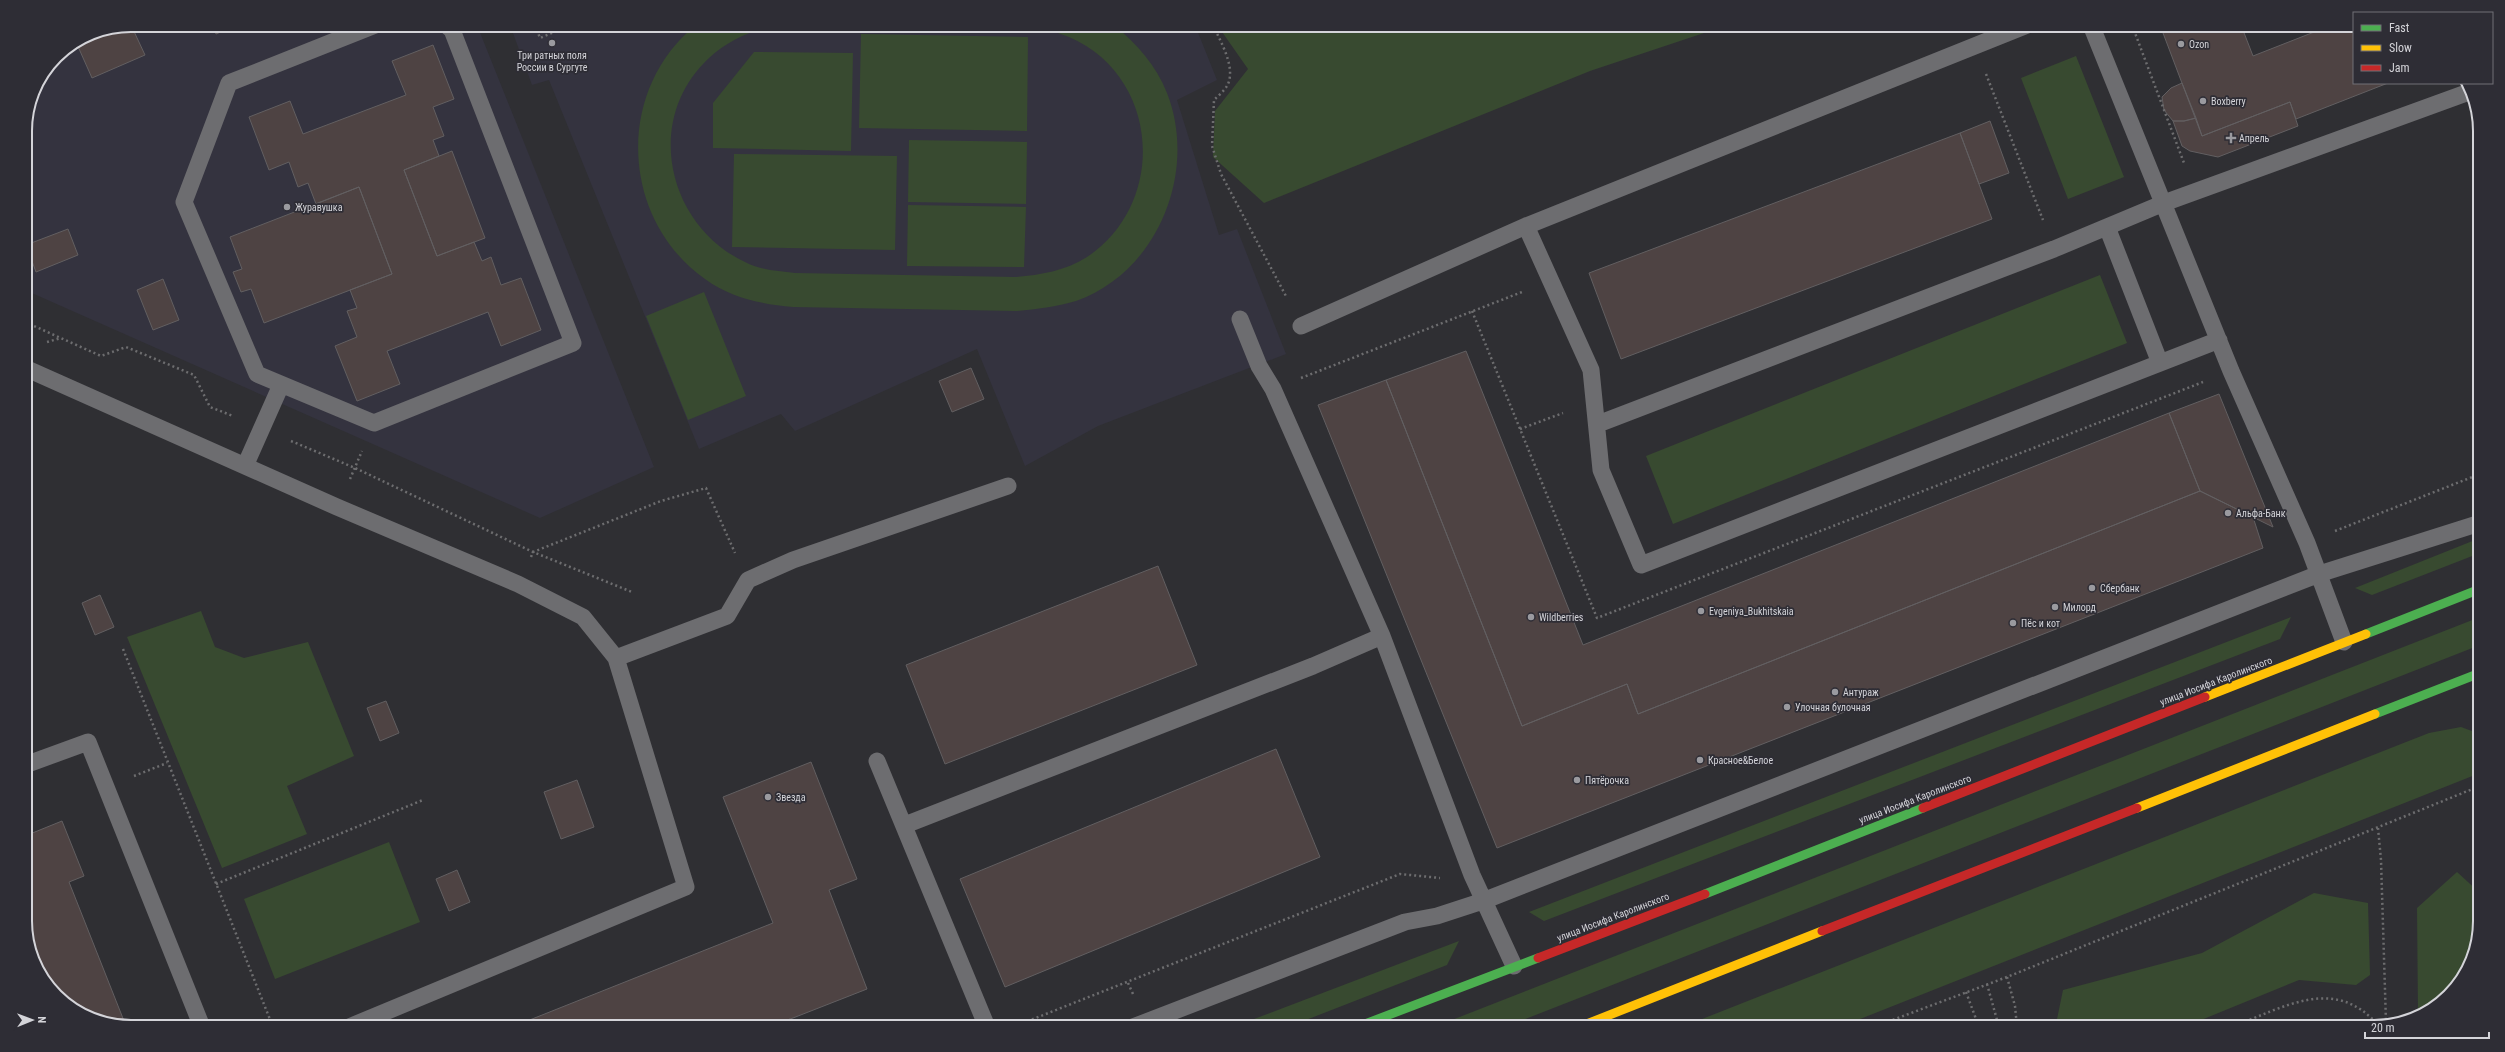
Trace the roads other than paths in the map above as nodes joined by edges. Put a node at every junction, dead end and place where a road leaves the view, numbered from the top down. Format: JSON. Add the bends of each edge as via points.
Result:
{"nodes":[{"id":1,"x":357,"y":32,"type":"edge"},
{"id":2,"x":453,"y":32,"type":"edge"},
{"id":3,"x":2009,"y":32,"type":"edge"},
{"id":4,"x":2094,"y":32,"type":"edge"},
{"id":5,"x":2466,"y":93,"type":"edge"},
{"id":6,"x":2164,"y":203,"type":"junction"},
{"id":7,"x":1526,"y":226,"type":"junction"},
{"id":8,"x":2108,"y":227,"type":"junction"},
{"id":9,"x":1240,"y":319,"type":"dead end"},
{"id":10,"x":1301,"y":326,"type":"road end"},
{"id":11,"x":2219,"y":340,"type":"junction"},
{"id":12,"x":2160,"y":363,"type":"junction"},
{"id":13,"x":32,"y":371,"type":"edge"},
{"id":14,"x":281,"y":385,"type":"junction"},
{"id":15,"x":1598,"y":424,"type":"junction"},
{"id":16,"x":245,"y":466,"type":"junction"},
{"id":17,"x":1008,"y":486,"type":"dead end"},
{"id":18,"x":2473,"y":525,"type":"edge"},
{"id":19,"x":2319,"y":574,"type":"junction"},
{"id":20,"x":2473,"y":592,"type":"edge"},
{"id":21,"x":1382,"y":636,"type":"junction"},
{"id":22,"x":2344,"y":642,"type":"junction"},
{"id":23,"x":616,"y":658,"type":"junction"},
{"id":24,"x":2473,"y":676,"type":"edge"},
{"id":25,"x":877,"y":761,"type":"dead end"},
{"id":26,"x":32,"y":762,"type":"edge"},
{"id":27,"x":905,"y":825,"type":"junction"},
{"id":28,"x":1483,"y":901,"type":"junction"},
{"id":29,"x":1514,"y":966,"type":"junction"},
{"id":30,"x":199,"y":1020,"type":"edge"},
{"id":31,"x":366,"y":1020,"type":"edge"},
{"id":32,"x":984,"y":1020,"type":"edge"},
{"id":33,"x":1150,"y":1020,"type":"edge"},
{"id":34,"x":1375,"y":1020,"type":"edge"},
{"id":35,"x":1597,"y":1020,"type":"edge"}],
"edges":[{"from":1,"to":14,"type":"lane","via":[[229,83],[184,202],[257,374]]},
{"from":2,"to":14,"type":"lane","via":[[573,342],[374,423]]},
{"from":3,"to":7,"type":"lane"},
{"from":4,"to":6,"type":"lane"},
{"from":5,"to":6,"type":"lane"},
{"from":6,"to":8,"type":"lane"},
{"from":6,"to":11,"type":"lane"},
{"from":7,"to":10,"type":"lane"},
{"from":7,"to":15,"type":"lane","via":[[1591,370]]},
{"from":8,"to":12,"type":"lane"},
{"from":8,"to":15,"type":"lane"},
{"from":9,"to":21,"type":"lane"},
{"from":11,"to":12,"type":"lane"},
{"from":11,"to":19,"type":"lane"},
{"from":12,"to":15,"type":"lane","via":[[1641,565],[1601,470]]},
{"from":13,"to":16,"type":"lane"},
{"from":14,"to":16,"type":"lane"},
{"from":16,"to":23,"type":"lane","via":[[518,584],[583,617]]},
{"from":17,"to":23,"type":"lane","via":[[793,560],[748,580],[726,616]]},
{"from":18,"to":19,"type":"lane"},
{"from":19,"to":22,"type":"lane"},
{"from":19,"to":28,"type":"lane"},
{"from":20,"to":22,"type":"main road","name":"улица Иосифа Каролинского"},
{"from":21,"to":27,"type":"lane","via":[[1313,666]]},
{"from":21,"to":28,"type":"lane"},
{"from":22,"to":29,"type":"main road","name":"улица Иосифа Каролинского"},
{"from":23,"to":31,"type":"lane","via":[[686,887]]},
{"from":24,"to":35,"type":"main road"},
{"from":25,"to":27,"type":"lane"},
{"from":26,"to":30,"type":"lane","via":[[88,742]]},
{"from":27,"to":32,"type":"lane"},
{"from":28,"to":29,"type":"lane"},
{"from":28,"to":33,"type":"lane","via":[[1437,916],[1405,922]]},
{"from":29,"to":34,"type":"main road","name":"улица Иосифа Каролинского"}]}
